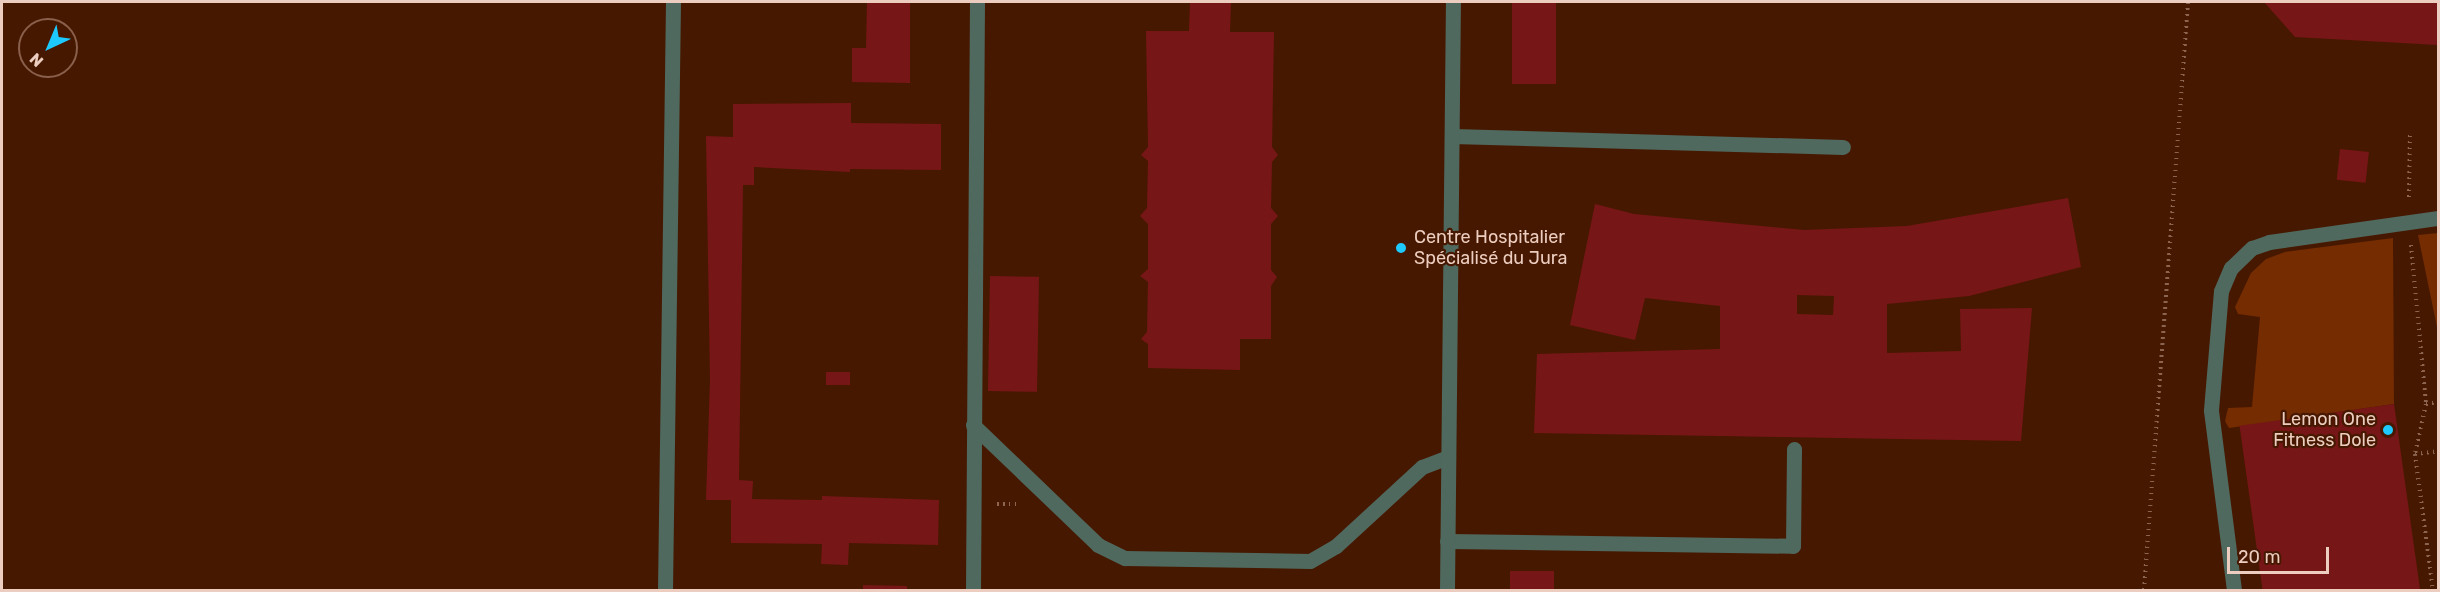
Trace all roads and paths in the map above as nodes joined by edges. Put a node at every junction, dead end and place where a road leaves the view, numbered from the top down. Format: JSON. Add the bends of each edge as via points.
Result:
{"nodes":[{"id":1,"x":673,"y":2,"type":"edge"},
{"id":2,"x":977,"y":2,"type":"edge"},
{"id":3,"x":1454,"y":2,"type":"edge"},
{"id":4,"x":2188,"y":2,"type":"edge"},
{"id":5,"x":2410,"y":130,"type":"dead end"},
{"id":6,"x":1452,"y":136,"type":"junction"},
{"id":7,"x":1843,"y":147,"type":"dead end"},
{"id":8,"x":2409,"y":207,"type":"dead end"},
{"id":9,"x":2439,"y":218,"type":"edge"},
{"id":10,"x":2411,"y":235,"type":"dead end"},
{"id":11,"x":2439,"y":402,"type":"edge"},
{"id":12,"x":2426,"y":404,"type":"junction"},
{"id":13,"x":973,"y":425,"type":"junction"},
{"id":14,"x":1794,"y":448,"type":"dead end"},
{"id":15,"x":2439,"y":451,"type":"edge"},
{"id":16,"x":2415,"y":454,"type":"junction"},
{"id":17,"x":1448,"y":457,"type":"junction"},
{"id":18,"x":973,"y":504,"type":"junction"},
{"id":19,"x":1055,"y":504,"type":"junction"},
{"id":20,"x":1447,"y":541,"type":"junction"},
{"id":21,"x":665,"y":591,"type":"edge"},
{"id":22,"x":973,"y":591,"type":"edge"},
{"id":23,"x":1447,"y":591,"type":"edge"},
{"id":24,"x":2144,"y":591,"type":"edge"},
{"id":25,"x":2235,"y":591,"type":"edge"},
{"id":26,"x":2433,"y":591,"type":"edge"}],
"edges":[{"from":1,"to":21,"type":"lane"},
{"from":2,"to":13,"type":"lane"},
{"from":3,"to":6,"type":"lane"},
{"from":4,"to":24,"type":"path"},
{"from":5,"to":8,"type":"path"},
{"from":6,"to":7,"type":"lane"},
{"from":6,"to":17,"type":"lane"},
{"from":9,"to":25,"type":"lane","via":[[2269,242],[2252,248],[2231,268],[2222,291],[2211,410]]},
{"from":10,"to":12,"type":"path"},
{"from":11,"to":12,"type":"path"},
{"from":12,"to":16,"type":"path"},
{"from":13,"to":18,"type":"lane"},
{"from":13,"to":19,"type":"lane"},
{"from":14,"to":20,"type":"lane","via":[[1793,546]]},
{"from":15,"to":16,"type":"path"},
{"from":16,"to":26,"type":"path"},
{"from":17,"to":19,"type":"lane","via":[[1422,467],[1336,546],[1310,561],[1125,558],[1098,544]]},
{"from":17,"to":20,"type":"lane"},
{"from":18,"to":19,"type":"path"},
{"from":18,"to":22,"type":"lane"},
{"from":20,"to":23,"type":"lane"}]}
